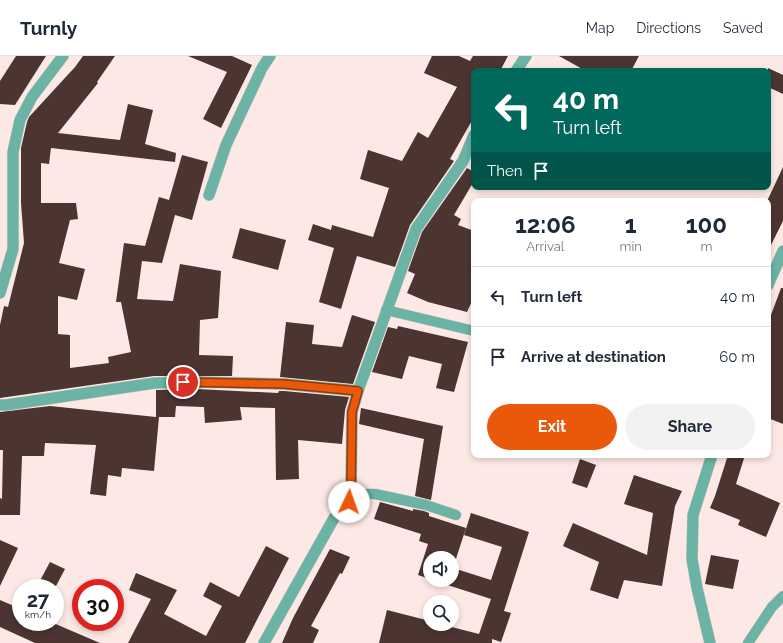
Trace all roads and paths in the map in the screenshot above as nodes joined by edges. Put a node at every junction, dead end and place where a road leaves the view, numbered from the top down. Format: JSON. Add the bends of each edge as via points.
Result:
{"nodes":[{"id":1,"x":64,"y":56,"type":"edge"},
{"id":2,"x":270,"y":56,"type":"edge"},
{"id":3,"x":526,"y":56,"type":"edge"},
{"id":4,"x":518,"y":68,"type":"edge"},
{"id":5,"x":471,"y":142,"type":"edge"},
{"id":6,"x":209,"y":195,"type":"dead end"},
{"id":7,"x":783,"y":251,"type":"edge"},
{"id":8,"x":771,"y":278,"type":"edge"},
{"id":9,"x":0,"y":293,"type":"edge"},
{"id":10,"x":386,"y":310,"type":"junction"},
{"id":11,"x":471,"y":330,"type":"edge"},
{"id":12,"x":358,"y":391,"type":"junction"},
{"id":13,"x":0,"y":405,"type":"edge"},
{"id":14,"x":711,"y":458,"type":"edge"},
{"id":15,"x":351,"y":494,"type":"junction"},
{"id":16,"x":456,"y":514,"type":"dead end"},
{"id":17,"x":783,"y":596,"type":"edge"},
{"id":18,"x":264,"y":643,"type":"edge"},
{"id":19,"x":710,"y":643,"type":"edge"},
{"id":20,"x":748,"y":643,"type":"edge"}],
"edges":[{"from":1,"to":9,"type":"street","via":[[32,96],[20,120],[13,152],[13,250]]},
{"from":2,"to":6,"type":"street","via":[[226,145]]},
{"from":3,"to":4,"type":"street"},
{"from":5,"to":10,"type":"street","via":[[463,161],[416,229]]},
{"from":7,"to":8,"type":"street"},
{"from":10,"to":11,"type":"lane"},
{"from":10,"to":12,"type":"street"},
{"from":12,"to":13,"type":"street","via":[[284,384],[155,383]]},
{"from":12,"to":15,"type":"street","via":[[352,412]]},
{"from":14,"to":19,"type":"street","via":[[693,515],[692,559]]},
{"from":15,"to":16,"type":"lane","via":[[375,494]]},
{"from":15,"to":18,"type":"street","via":[[349,502],[334,518]]},
{"from":17,"to":20,"type":"lane","via":[[772,607]]}]}
